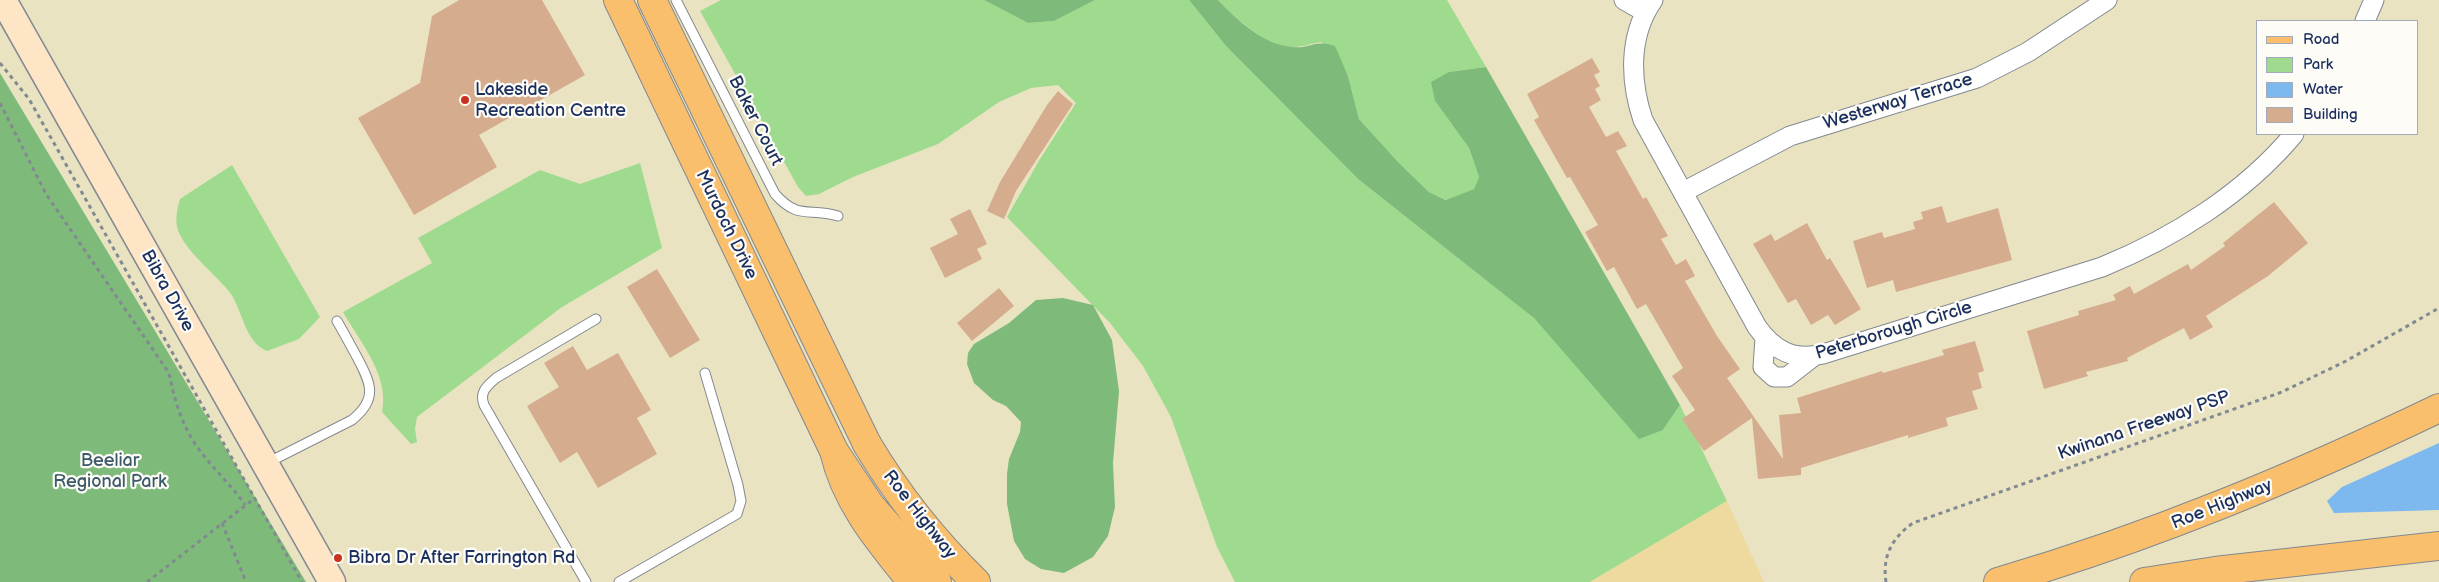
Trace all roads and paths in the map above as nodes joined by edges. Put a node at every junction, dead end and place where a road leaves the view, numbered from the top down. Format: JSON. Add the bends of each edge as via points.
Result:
{"nodes":[{"id":1,"x":3,"y":0,"type":"edge"},
{"id":2,"x":618,"y":0,"type":"edge"},
{"id":3,"x":652,"y":0,"type":"edge"},
{"id":4,"x":676,"y":0,"type":"edge"},
{"id":5,"x":1624,"y":0,"type":"edge"},
{"id":6,"x":2107,"y":0,"type":"edge"},
{"id":7,"x":2374,"y":0,"type":"edge"},
{"id":8,"x":1649,"y":6,"type":"edge"},
{"id":9,"x":2365,"y":20,"type":"edge"},
{"id":10,"x":0,"y":63,"type":"edge"},
{"id":11,"x":0,"y":103,"type":"edge"},
{"id":12,"x":2293,"y":135,"type":"edge"},
{"id":13,"x":1683,"y":192,"type":"junction"},
{"id":14,"x":838,"y":216,"type":"dead end"},
{"id":15,"x":2439,"y":308,"type":"edge"},
{"id":16,"x":596,"y":319,"type":"dead end"},
{"id":17,"x":338,"y":321,"type":"dead end"},
{"id":18,"x":1765,"y":339,"type":"junction"},
{"id":19,"x":1814,"y":356,"type":"junction"},
{"id":20,"x":705,"y":373,"type":"dead end"},
{"id":21,"x":2439,"y":408,"type":"edge"},
{"id":22,"x":867,"y":444,"type":"joint"},
{"id":23,"x":834,"y":451,"type":"junction"},
{"id":24,"x":265,"y":482,"type":"junction"},
{"id":25,"x":245,"y":504,"type":"junction"},
{"id":26,"x":222,"y":522,"type":"junction"},
{"id":27,"x":2439,"y":546,"type":"edge"},
{"id":28,"x":2439,"y":562,"type":"edge"},
{"id":29,"x":147,"y":582,"type":"edge"},
{"id":30,"x":246,"y":582,"type":"edge"},
{"id":31,"x":302,"y":582,"type":"edge"},
{"id":32,"x":332,"y":582,"type":"edge"},
{"id":33,"x":586,"y":582,"type":"edge"},
{"id":34,"x":619,"y":582,"type":"edge"},
{"id":35,"x":912,"y":582,"type":"edge"},
{"id":36,"x":937,"y":582,"type":"edge"},
{"id":37,"x":976,"y":582,"type":"edge"},
{"id":38,"x":1886,"y":582,"type":"edge"},
{"id":39,"x":1998,"y":582,"type":"edge"},
{"id":40,"x":2144,"y":582,"type":"edge"},
{"id":41,"x":2261,"y":582,"type":"edge"}],
"edges":[{"from":1,"to":24,"type":"street","name":"Bibra Drive"},
{"from":2,"to":23,"type":"main road","name":"Murdoch Drive"},
{"from":3,"to":22,"type":"main road","name":"Murdoch Drive"},
{"from":4,"to":14,"type":"lane","name":"Baker Court","via":[[775,194],[786,206],[797,210]]},
{"from":5,"to":8,"type":"street"},
{"from":6,"to":13,"type":"street","name":"Westerway Terrace","via":[[2028,52],[1977,78],[1790,136]]},
{"from":7,"to":9,"type":"street"},
{"from":8,"to":13,"type":"street","name":"Peterborough Circle","via":[[1635,44],[1632,71],[1635,98],[1642,120]]},
{"from":10,"to":24,"type":"path","via":[[29,99]]},
{"from":11,"to":25,"type":"path","via":[[46,194],[169,373],[175,403],[190,437]]},
{"from":12,"to":19,"type":"street","name":"Peterborough Circle","via":[[2235,190],[2197,218],[2135,253],[2102,267]]},
{"from":13,"to":18,"type":"street","name":"Peterborough Circle"},
{"from":15,"to":38,"type":"path","name":"Kwinana Freeway PSP","via":[[2346,361],[2282,392],[1913,523],[1896,537],[1890,547],[1884,568]]},
{"from":16,"to":33,"type":"lane","via":[[496,378],[482,396],[484,405]]},
{"from":17,"to":24,"type":"lane","via":[[370,382],[368,402],[352,420]]},
{"from":18,"to":19,"type":"street","name":"Peterborough Circle","via":[[1788,354]]},
{"from":18,"to":19,"type":"street","via":[[1763,367],[1774,378],[1787,377]]},
{"from":20,"to":34,"type":"lane","via":[[738,485],[740,509],[737,514]]},
{"from":21,"to":39,"type":"main road","name":"Roe Highway","via":[[2327,461],[2202,514]]},
{"from":22,"to":37,"type":"main road","name":"Roe Highway","via":[[908,508]]},
{"from":23,"to":35,"type":"main road","via":[[839,472],[855,507]]},
{"from":23,"to":36,"type":"main road","name":"Roe Highway","via":[[870,505]]},
{"from":24,"to":25,"type":"path"},
{"from":24,"to":31,"type":"path"},
{"from":24,"to":32,"type":"street","name":"Bibra Drive"},
{"from":25,"to":26,"type":"path"},
{"from":26,"to":29,"type":"path"},
{"from":26,"to":30,"type":"path"},
{"from":27,"to":40,"type":"main road"},
{"from":28,"to":41,"type":"main road"}]}
